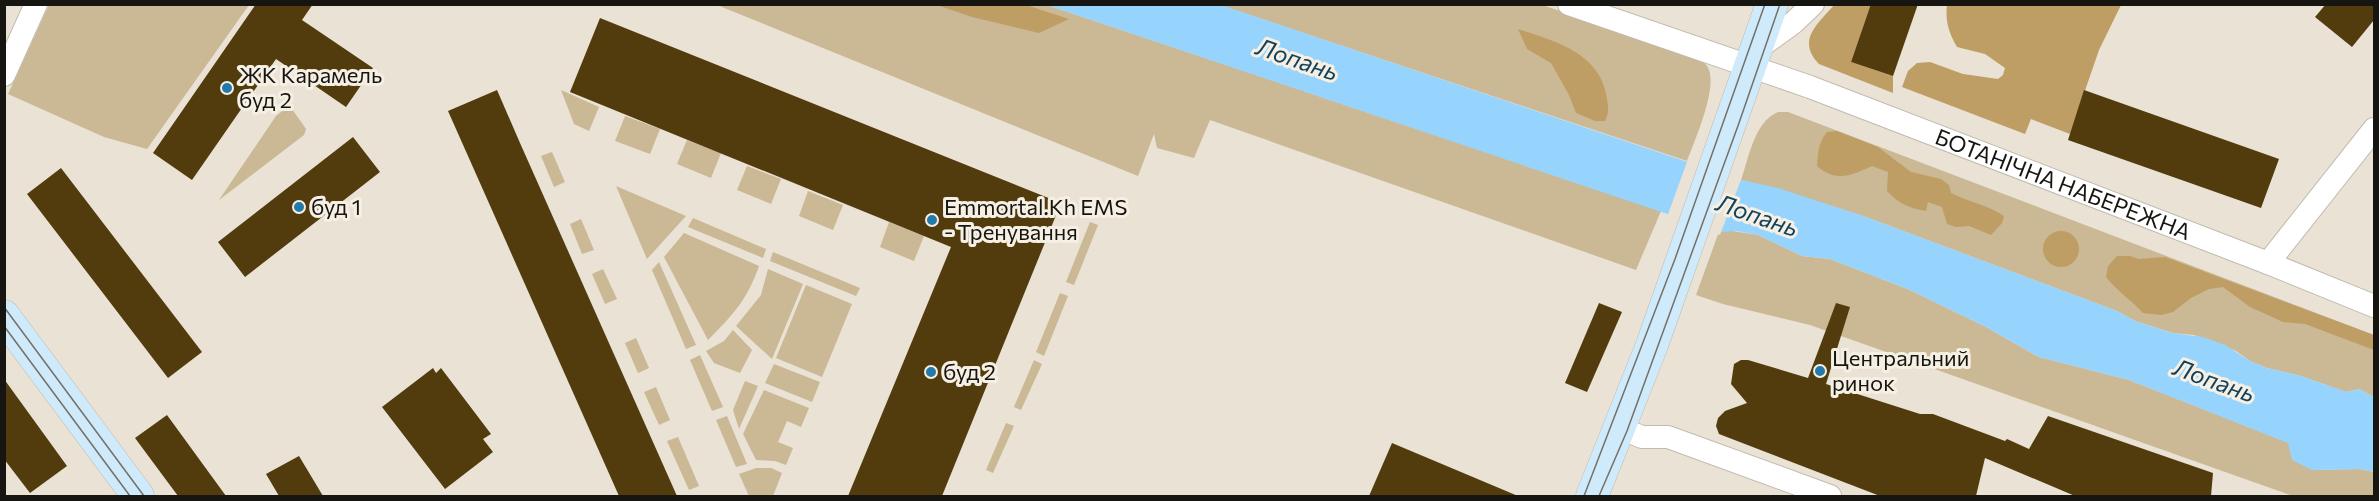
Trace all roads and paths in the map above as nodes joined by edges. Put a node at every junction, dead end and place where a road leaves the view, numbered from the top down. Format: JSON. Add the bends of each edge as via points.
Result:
{"nodes":[{"id":1,"x":36,"y":4,"type":"edge"},
{"id":2,"x":1569,"y":4,"type":"edge"},
{"id":3,"x":1772,"y":4,"type":"edge"},
{"id":4,"x":1814,"y":4,"type":"edge"},
{"id":5,"x":1754,"y":58,"type":"junction"},
{"id":6,"x":4,"y":75,"type":"edge"},
{"id":7,"x":2374,"y":129,"type":"edge"},
{"id":8,"x":2268,"y":263,"type":"junction"},
{"id":9,"x":2374,"y":306,"type":"edge"},
{"id":10,"x":4,"y":316,"type":"edge"},
{"id":11,"x":1620,"y":428,"type":"junction"},
{"id":12,"x":138,"y":496,"type":"edge"},
{"id":13,"x":1592,"y":496,"type":"edge"},
{"id":14,"x":1830,"y":496,"type":"edge"}],
"edges":[{"from":1,"to":6,"type":"street"},
{"from":2,"to":5,"type":"street","name":"БОТАНІЧНА НАБЕРЕЖНА"},
{"from":3,"to":5,"type":"street"},
{"from":4,"to":5,"type":"street"},
{"from":5,"to":8,"type":"street","name":"БОТАНІЧНА НАБЕРЕЖНА","via":[[1810,87]]},
{"from":5,"to":11,"type":"street"},
{"from":7,"to":8,"type":"street"},
{"from":8,"to":9,"type":"street","name":"БОТАНІЧНА НАБЕРЕЖНА"},
{"from":10,"to":12,"type":"street"},
{"from":11,"to":13,"type":"street"},
{"from":11,"to":14,"type":"street","via":[[1642,437],[1668,438]]}]}
